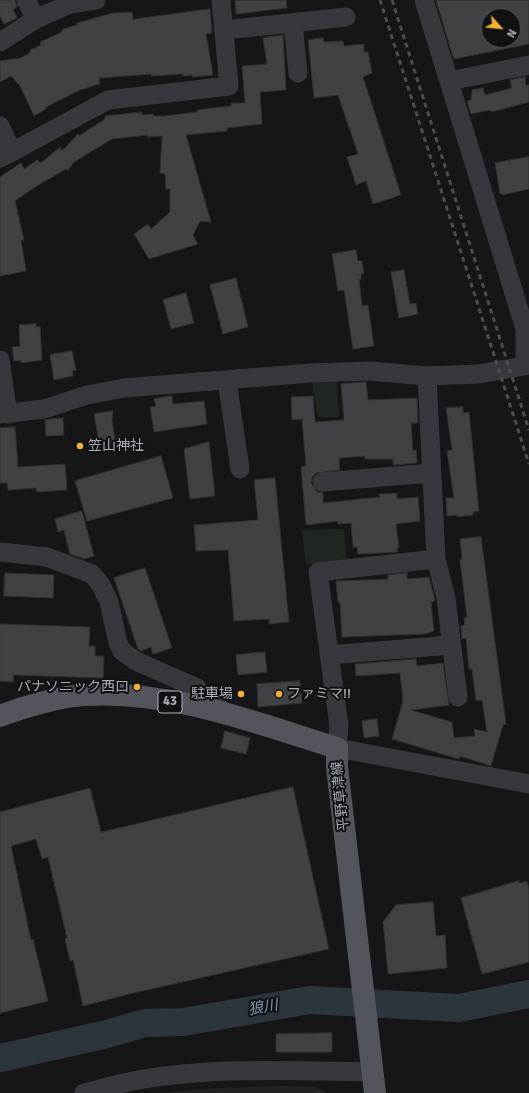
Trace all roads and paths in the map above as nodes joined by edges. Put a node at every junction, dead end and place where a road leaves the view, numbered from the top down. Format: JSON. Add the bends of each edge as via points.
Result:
{"nodes":[{"id":1,"x":26,"y":0,"type":"edge"},
{"id":2,"x":96,"y":0,"type":"edge"},
{"id":3,"x":221,"y":0,"type":"edge"},
{"id":4,"x":424,"y":0,"type":"edge"},
{"id":5,"x":346,"y":17,"type":"dead end"},
{"id":6,"x":36,"y":19,"type":"junction"},
{"id":7,"x":293,"y":23,"type":"junction"},
{"id":8,"x":225,"y":30,"type":"junction"},
{"id":9,"x":0,"y":42,"type":"edge"},
{"id":10,"x":529,"y":65,"type":"edge"},
{"id":11,"x":298,"y":73,"type":"dead end"},
{"id":12,"x":449,"y":81,"type":"junction"},
{"id":13,"x":0,"y":126,"type":"edge"},
{"id":14,"x":6,"y":155,"type":"edge"},
{"id":15,"x":0,"y":360,"type":"edge"},
{"id":16,"x":527,"y":365,"type":"edge"},
{"id":17,"x":427,"y":376,"type":"junction"},
{"id":18,"x":227,"y":380,"type":"junction"},
{"id":19,"x":4,"y":414,"type":"edge"},
{"id":20,"x":240,"y":469,"type":"dead end"},
{"id":21,"x":432,"y":473,"type":"junction"},
{"id":22,"x":322,"y":482,"type":"dead end"},
{"id":23,"x":0,"y":552,"type":"edge"},
{"id":24,"x":436,"y":559,"type":"junction"},
{"id":25,"x":451,"y":645,"type":"junction"},
{"id":26,"x":329,"y":655,"type":"junction"},
{"id":27,"x":458,"y":697,"type":"dead end"},
{"id":28,"x":226,"y":714,"type":"junction"},
{"id":29,"x":0,"y":716,"type":"edge"},
{"id":30,"x":337,"y":748,"type":"junction"},
{"id":31,"x":529,"y":784,"type":"edge"},
{"id":32,"x":373,"y":1083,"type":"edge"},
{"id":33,"x":84,"y":1093,"type":"edge"}],
"edges":[{"from":1,"to":6,"type":"street"},
{"from":2,"to":6,"type":"street","via":[[69,4]]},
{"from":3,"to":8,"type":"street"},
{"from":4,"to":12,"type":"street"},
{"from":5,"to":7,"type":"street"},
{"from":6,"to":9,"type":"street"},
{"from":7,"to":8,"type":"street"},
{"from":7,"to":11,"type":"street"},
{"from":8,"to":14,"type":"street","via":[[229,86],[108,100]]},
{"from":10,"to":12,"type":"street"},
{"from":12,"to":16,"type":"street","via":[[526,329]]},
{"from":13,"to":14,"type":"street"},
{"from":15,"to":19,"type":"street"},
{"from":16,"to":17,"type":"street","via":[[478,374]]},
{"from":17,"to":18,"type":"street","via":[[370,371]]},
{"from":17,"to":21,"type":"street"},
{"from":18,"to":19,"type":"street","via":[[124,388],[87,395],[44,409]]},
{"from":18,"to":20,"type":"street"},
{"from":21,"to":22,"type":"street"},
{"from":21,"to":24,"type":"street"},
{"from":23,"to":28,"type":"street","via":[[47,557],[92,574],[109,602],[118,643],[122,650],[136,661],[197,688],[206,700],[219,706]]},
{"from":24,"to":25,"type":"street","via":[[446,598]]},
{"from":24,"to":26,"type":"street","via":[[318,572]]},
{"from":25,"to":26,"type":"street"},
{"from":25,"to":27,"type":"street"},
{"from":26,"to":30,"type":"street","via":[[339,726]]},
{"from":28,"to":29,"type":"main road","name":"平野草津線","number":"43","via":[[159,699],[112,694],[83,695],[21,708]]},
{"from":28,"to":30,"type":"main road","name":"平野草津線","number":"43"},
{"from":30,"to":31,"type":"street"},
{"from":30,"to":32,"type":"main road","name":"平野草津線"},
{"from":32,"to":33,"type":"street","via":[[279,1070],[201,1073],[129,1082]]}]}
